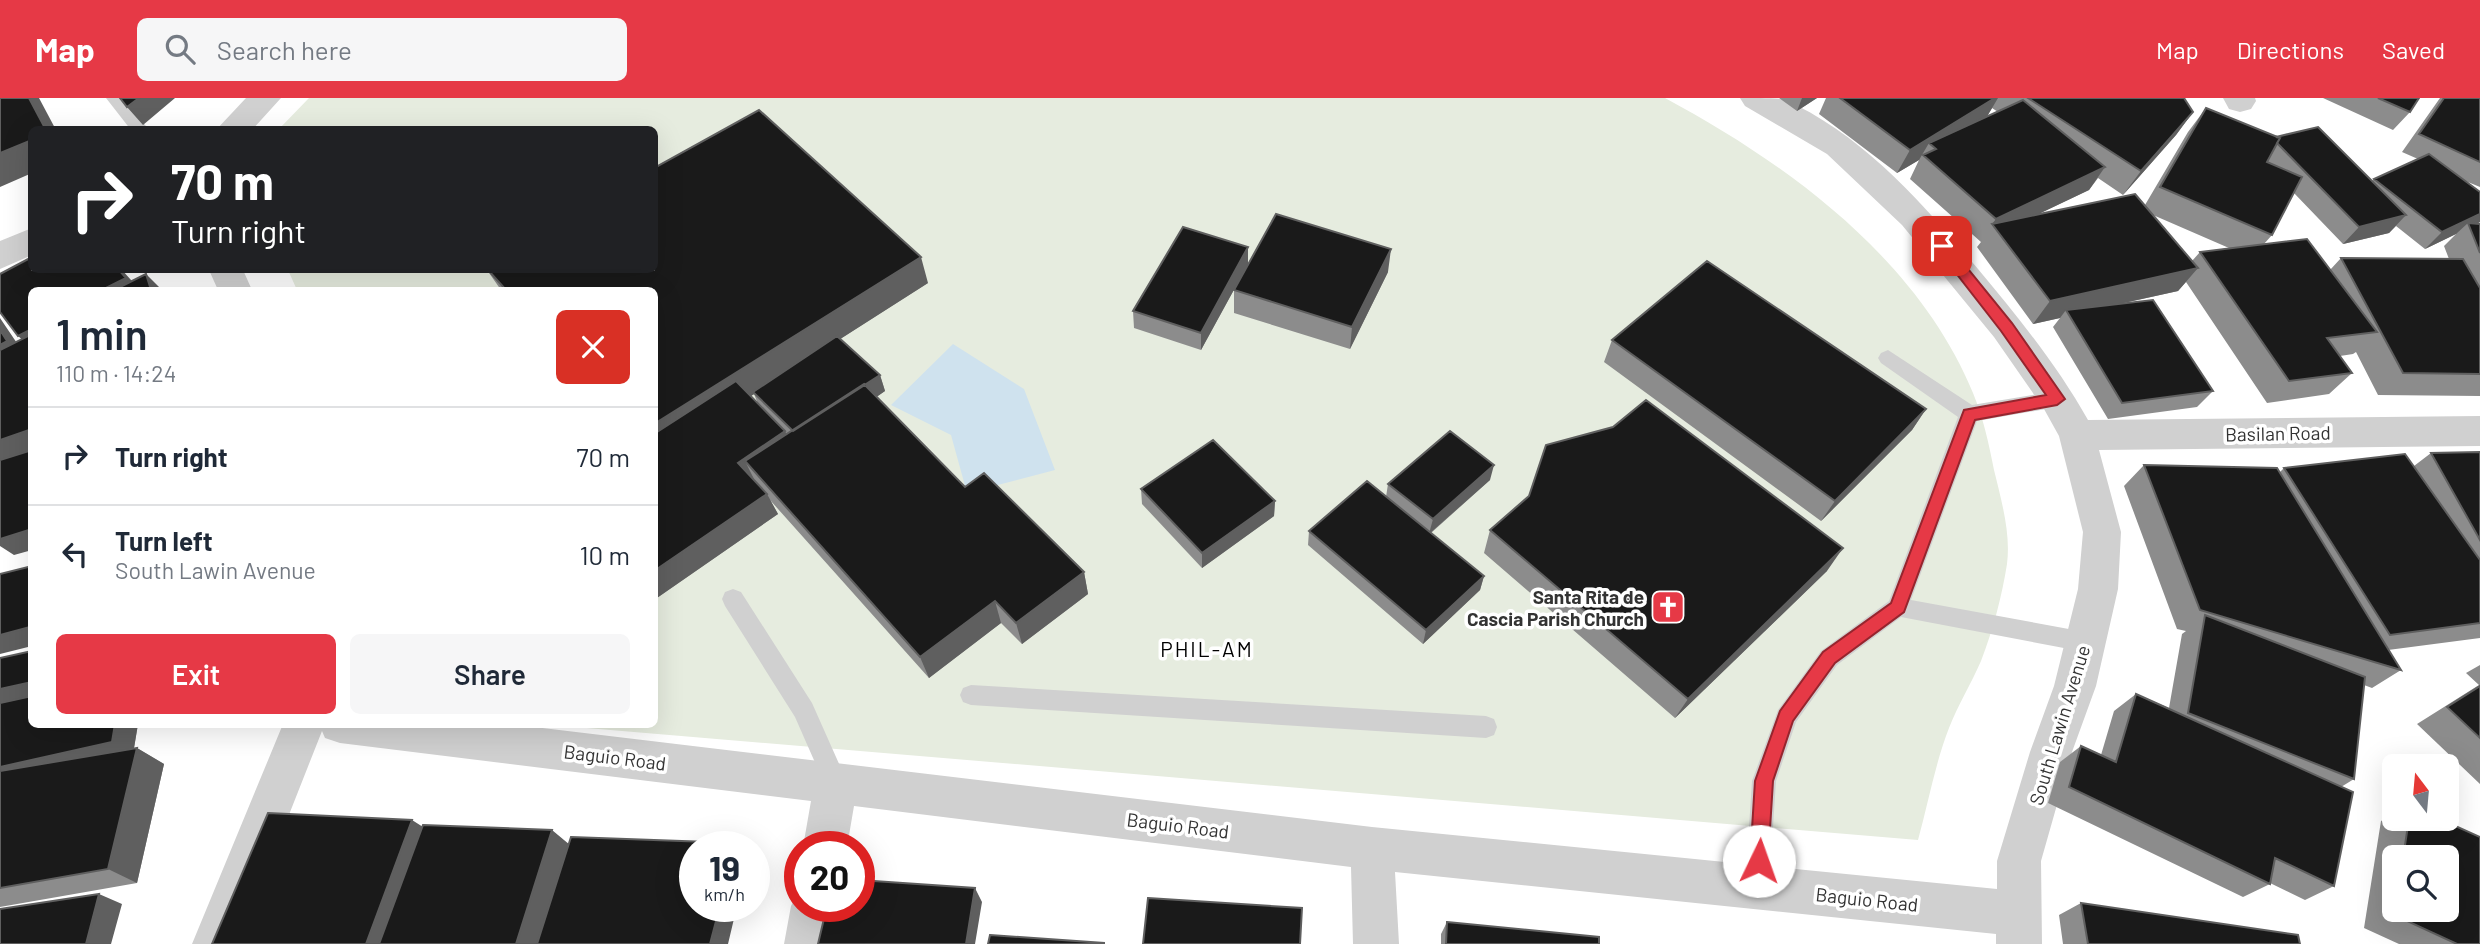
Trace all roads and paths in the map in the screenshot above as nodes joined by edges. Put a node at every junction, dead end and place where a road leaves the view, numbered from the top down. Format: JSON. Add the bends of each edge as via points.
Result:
{"nodes":[{"id":1,"x":115,"y":98,"type":"edge"},
{"id":2,"x":264,"y":98,"type":"edge"},
{"id":3,"x":1756,"y":98,"type":"edge"},
{"id":4,"x":138,"y":126,"type":"edge"},
{"id":5,"x":236,"y":126,"type":"edge"},
{"id":6,"x":28,"y":242,"type":"edge"},
{"id":7,"x":0,"y":256,"type":"edge"},
{"id":8,"x":1888,"y":358,"type":"dead end"},
{"id":9,"x":2057,"y":399,"type":"junction"},
{"id":10,"x":1969,"y":414,"type":"junction"},
{"id":11,"x":2480,"y":431,"type":"edge"},
{"id":12,"x":2077,"y":435,"type":"junction"},
{"id":13,"x":733,"y":599,"type":"dead end"},
{"id":14,"x":1898,"y":607,"type":"junction"},
{"id":15,"x":2085,"y":642,"type":"junction"},
{"id":16,"x":971,"y":695,"type":"dead end"},
{"id":17,"x":1486,"y":727,"type":"dead end"},
{"id":18,"x":302,"y":728,"type":"edge"},
{"id":19,"x":373,"y":728,"type":"edge"},
{"id":20,"x":836,"y":784,"type":"junction"},
{"id":21,"x":828,"y":831,"type":"edge"},
{"id":22,"x":1371,"y":848,"type":"junction"},
{"id":23,"x":1757,"y":888,"type":"junction"},
{"id":24,"x":811,"y":922,"type":"edge"},
{"id":25,"x":2019,"y":929,"type":"edge"},
{"id":26,"x":215,"y":944,"type":"edge"},
{"id":27,"x":807,"y":944,"type":"edge"},
{"id":28,"x":1376,"y":944,"type":"edge"}],
"edges":[{"from":1,"to":4,"type":"lane"},
{"from":2,"to":5,"type":"street"},
{"from":3,"to":9,"type":"street","name":"South Lawin Avenue","via":[[1838,146],[1914,216],[2006,327]]},
{"from":6,"to":7,"type":"street"},
{"from":8,"to":10,"type":"lane"},
{"from":9,"to":10,"type":"lane"},
{"from":9,"to":12,"type":"street","name":"South Lawin Avenue"},
{"from":10,"to":14,"type":"lane"},
{"from":11,"to":12,"type":"street","name":"Basilan Road"},
{"from":12,"to":15,"type":"street","name":"South Lawin Avenue","via":[[2102,532],[2098,589]]},
{"from":13,"to":20,"type":"lane","via":[[804,710]]},
{"from":14,"to":15,"type":"lane"},
{"from":14,"to":23,"type":"lane","via":[[1829,658],[1786,717],[1764,781]]},
{"from":15,"to":25,"type":"street","name":"South Lawin Avenue","via":[[2019,860]]},
{"from":16,"to":17,"type":"lane"},
{"from":18,"to":26,"type":"street"},
{"from":19,"to":20,"type":"street","name":"Baguio Road"},
{"from":20,"to":21,"type":"street"},
{"from":20,"to":22,"type":"street","name":"Baguio Road"},
{"from":22,"to":23,"type":"street","name":"Baguio Road"},
{"from":22,"to":28,"type":"street"},
{"from":23,"to":25,"type":"street","name":"Baguio Road"},
{"from":24,"to":27,"type":"street"}]}
